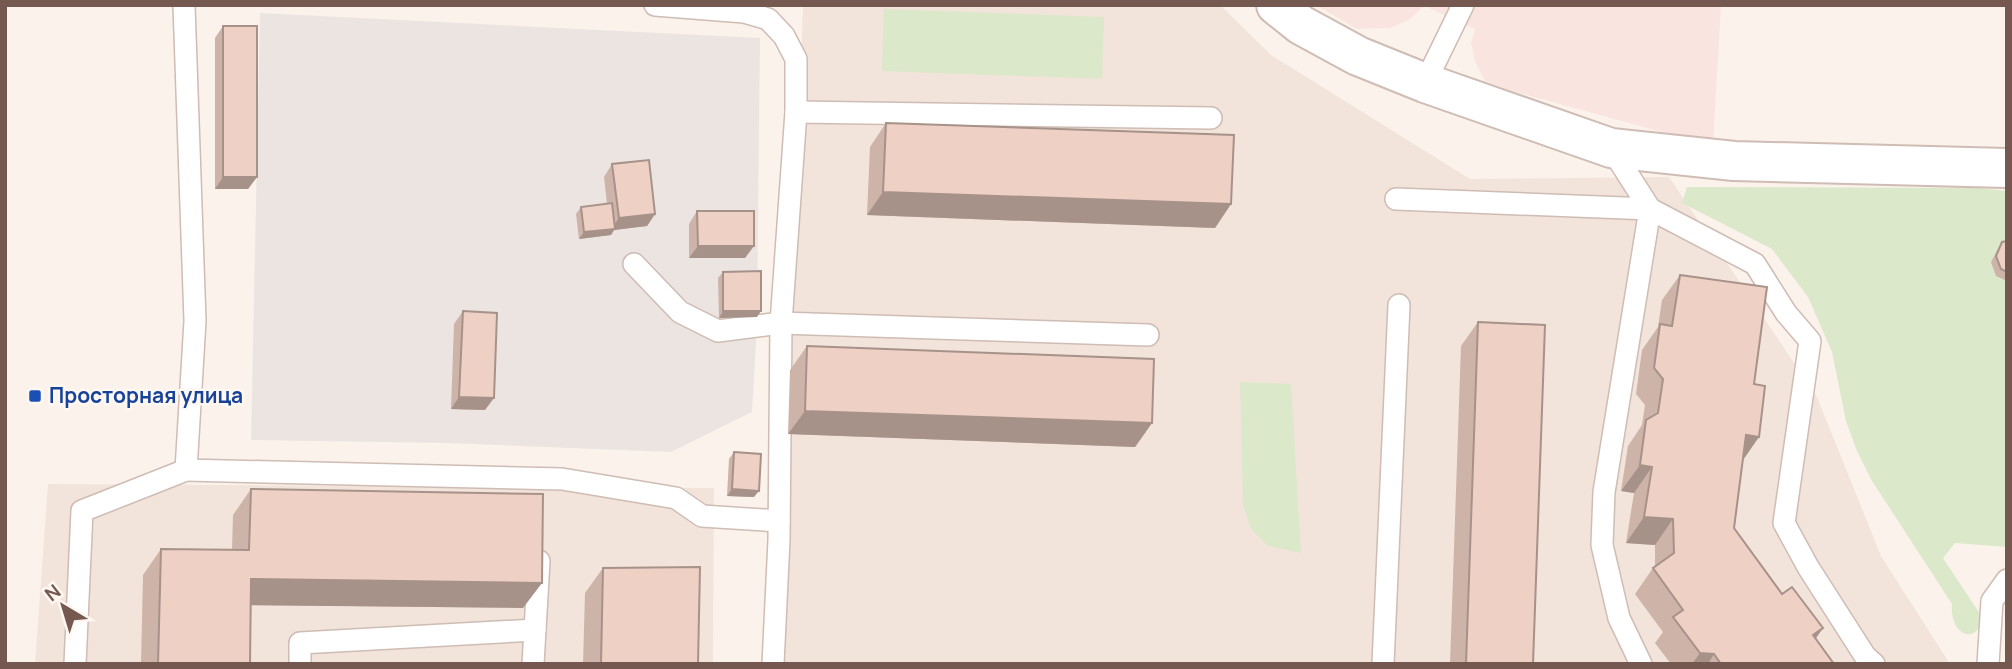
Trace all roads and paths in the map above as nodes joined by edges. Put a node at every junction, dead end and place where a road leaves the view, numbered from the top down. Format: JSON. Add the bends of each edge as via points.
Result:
{"nodes":[{"id":1,"x":184,"y":5,"type":"edge"},
{"id":2,"x":654,"y":5,"type":"edge"},
{"id":3,"x":1276,"y":5,"type":"edge"},
{"id":4,"x":1463,"y":5,"type":"edge"},
{"id":5,"x":1425,"y":83,"type":"junction"},
{"id":6,"x":796,"y":112,"type":"junction"},
{"id":7,"x":1211,"y":118,"type":"dead end"},
{"id":8,"x":1611,"y":148,"type":"junction"},
{"id":9,"x":2007,"y":168,"type":"edge"},
{"id":10,"x":1396,"y":199,"type":"dead end"},
{"id":11,"x":1650,"y":209,"type":"junction"},
{"id":12,"x":634,"y":264,"type":"dead end"},
{"id":13,"x":1399,"y":305,"type":"dead end"},
{"id":14,"x":781,"y":323,"type":"junction"},
{"id":15,"x":1148,"y":335,"type":"dead end"},
{"id":16,"x":186,"y":470,"type":"junction"},
{"id":17,"x":544,"y":478,"type":"junction"},
{"id":18,"x":542,"y":506,"type":"edge"},
{"id":19,"x":779,"y":521,"type":"junction"},
{"id":20,"x":540,"y":547,"type":"edge"},
{"id":21,"x":2007,"y":580,"type":"edge"},
{"id":22,"x":535,"y":630,"type":"junction"},
{"id":23,"x":75,"y":664,"type":"edge"},
{"id":24,"x":300,"y":664,"type":"edge"},
{"id":25,"x":533,"y":664,"type":"edge"},
{"id":26,"x":773,"y":664,"type":"edge"},
{"id":27,"x":1383,"y":664,"type":"edge"},
{"id":28,"x":1641,"y":664,"type":"edge"},
{"id":29,"x":1874,"y":664,"type":"edge"},
{"id":30,"x":1988,"y":664,"type":"edge"}],
"edges":[{"from":1,"to":16,"type":"lane","via":[[195,320]]},
{"from":2,"to":6,"type":"lane","via":[[744,12],[768,19],[796,58]]},
{"from":3,"to":5,"type":"street","via":[[1301,25],[1358,56]]},
{"from":4,"to":5,"type":"lane"},
{"from":5,"to":8,"type":"street"},
{"from":6,"to":7,"type":"lane"},
{"from":6,"to":14,"type":"lane"},
{"from":8,"to":9,"type":"street","via":[[1734,161]]},
{"from":8,"to":11,"type":"lane"},
{"from":10,"to":11,"type":"lane"},
{"from":11,"to":28,"type":"lane","via":[[1604,492],[1602,545],[1619,618]]},
{"from":11,"to":29,"type":"lane","via":[[1755,264],[1810,341],[1784,523]]},
{"from":12,"to":14,"type":"lane","via":[[680,312],[718,331]]},
{"from":13,"to":27,"type":"lane"},
{"from":14,"to":15,"type":"lane"},
{"from":14,"to":19,"type":"lane"},
{"from":16,"to":17,"type":"lane"},
{"from":16,"to":23,"type":"lane","via":[[82,511]]},
{"from":17,"to":18,"type":"lane"},
{"from":17,"to":19,"type":"lane","via":[[676,498],[702,516]]},
{"from":19,"to":26,"type":"lane"},
{"from":20,"to":22,"type":"lane"},
{"from":21,"to":30,"type":"lane","via":[[1992,601]]},
{"from":22,"to":24,"type":"lane","via":[[300,643]]},
{"from":22,"to":25,"type":"lane"}]}
